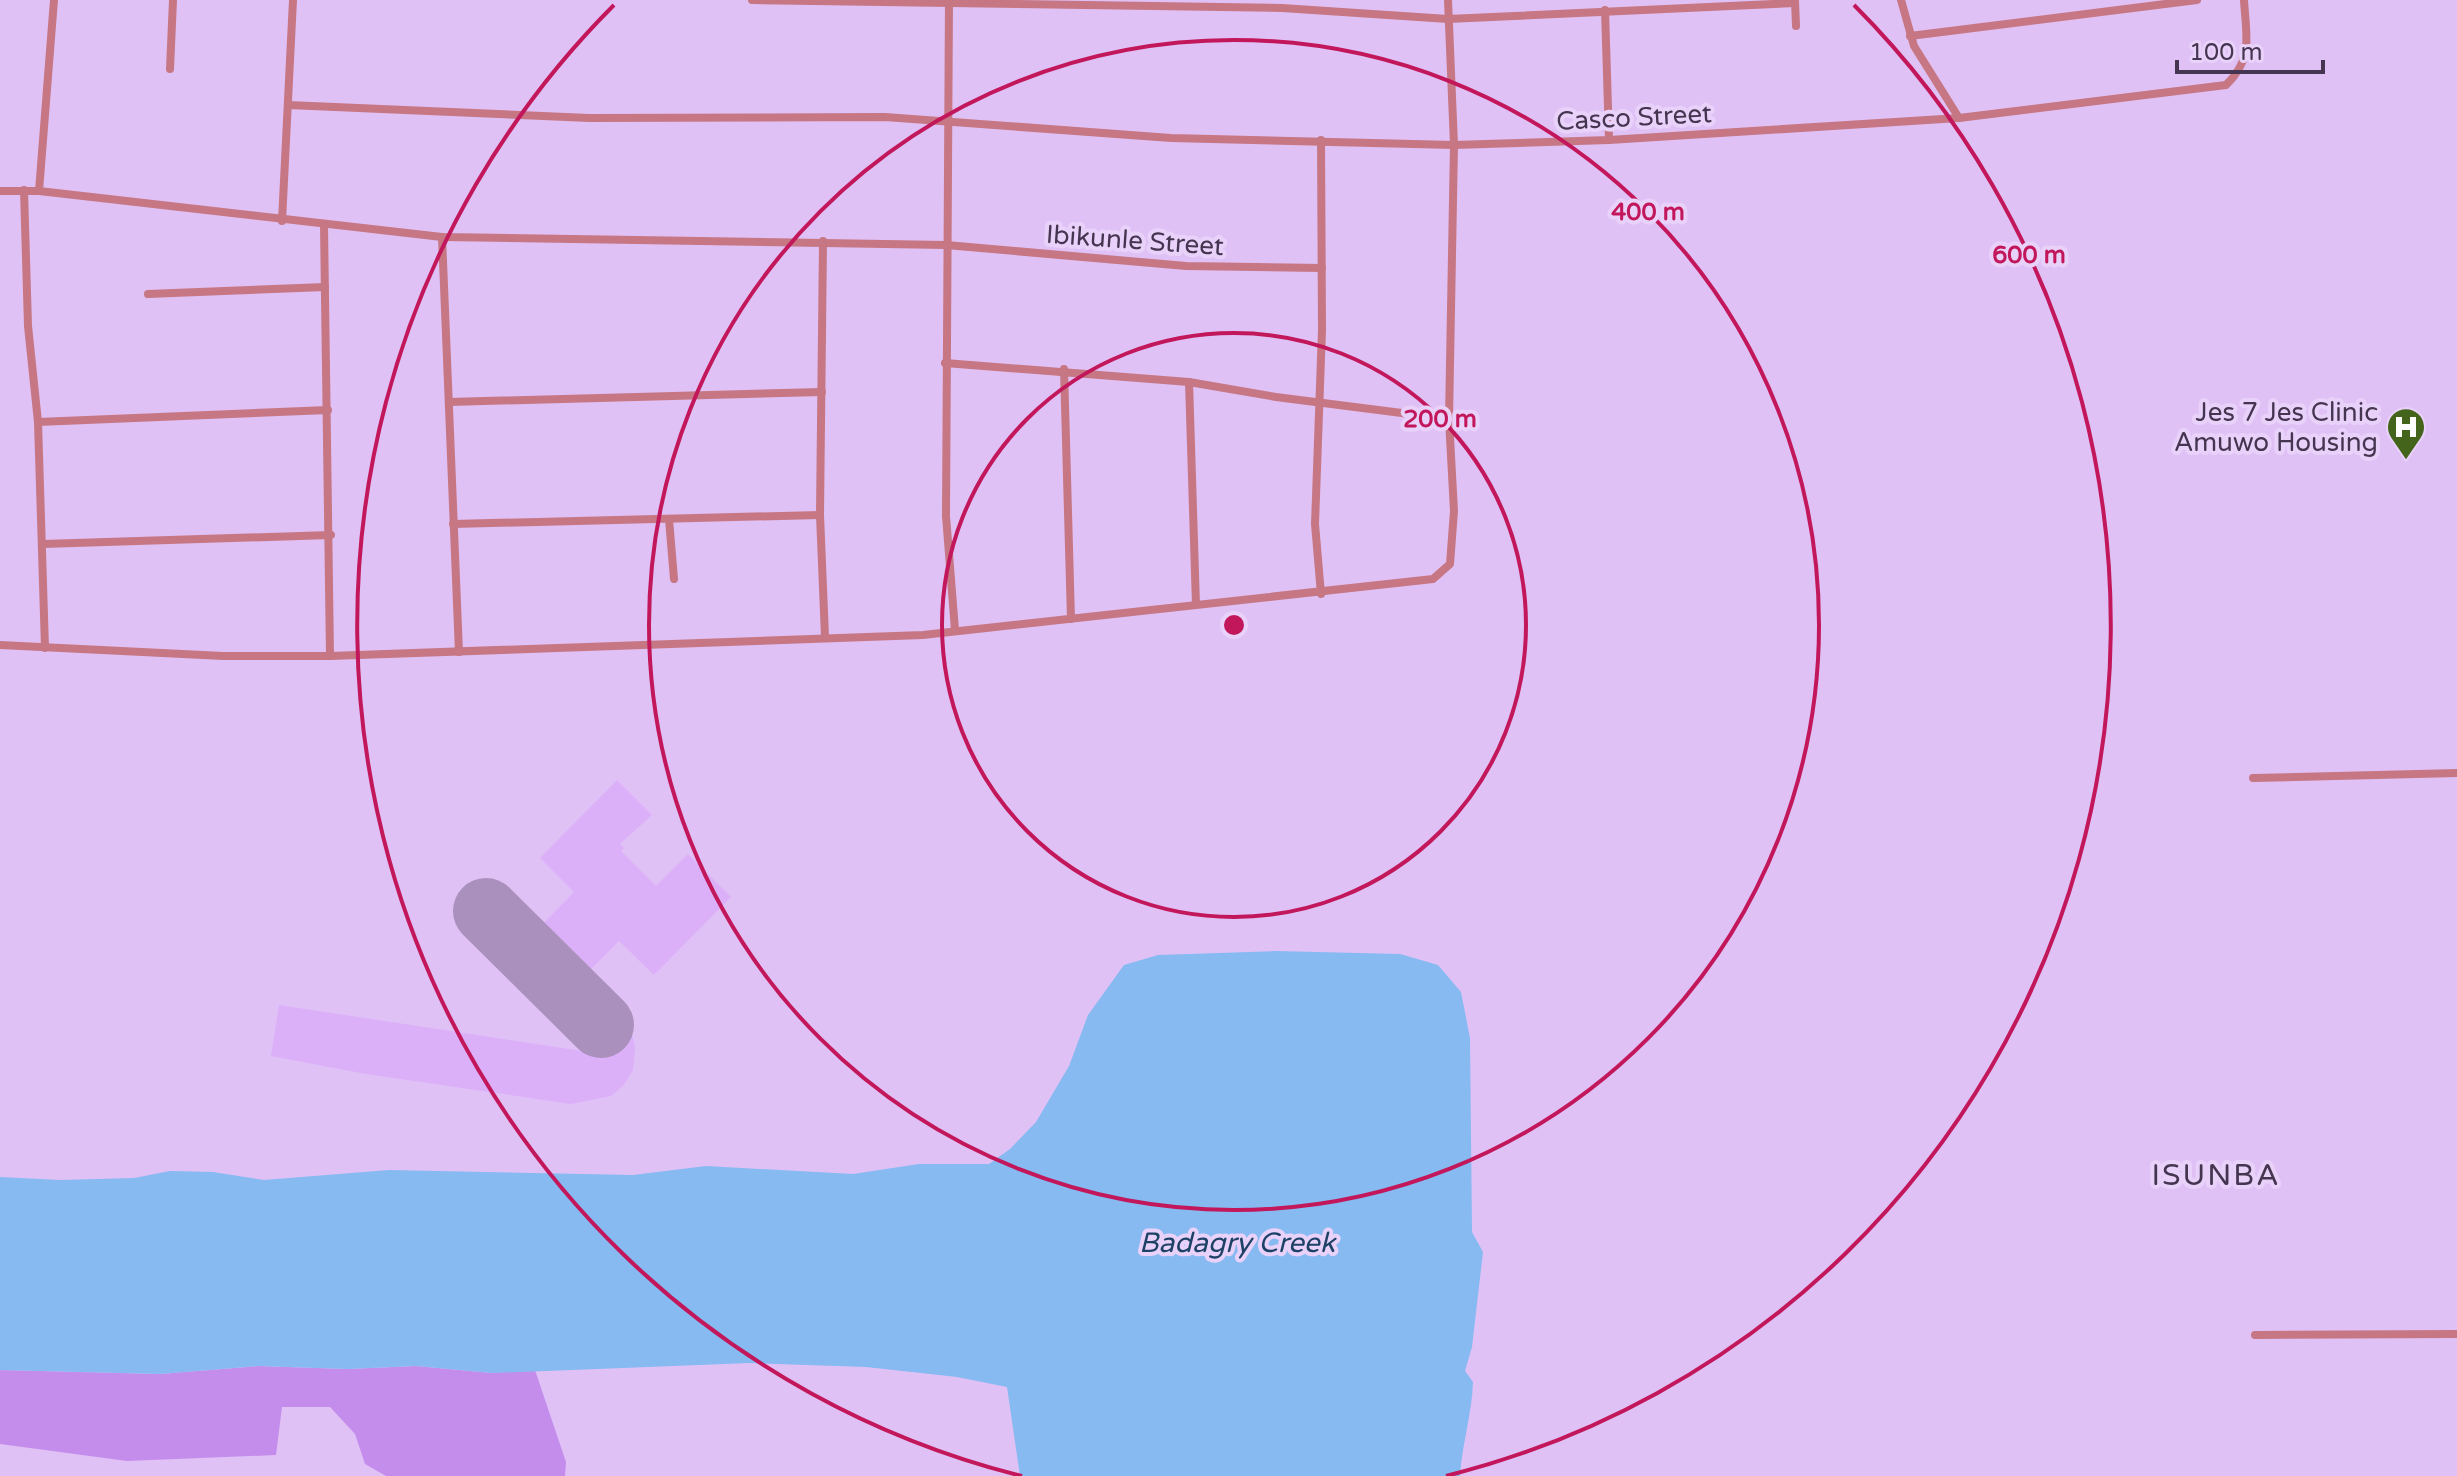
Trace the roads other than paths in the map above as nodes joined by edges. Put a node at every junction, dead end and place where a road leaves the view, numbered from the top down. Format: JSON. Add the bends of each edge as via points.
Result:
{"nodes":[{"id":1,"x":54,"y":0,"type":"edge"},
{"id":2,"x":173,"y":0,"type":"edge"},
{"id":3,"x":293,"y":0,"type":"edge"},
{"id":4,"x":752,"y":0,"type":"edge"},
{"id":5,"x":824,"y":0,"type":"edge"},
{"id":6,"x":1448,"y":0,"type":"edge"},
{"id":7,"x":1585,"y":0,"type":"edge"},
{"id":8,"x":1901,"y":0,"type":"edge"},
{"id":9,"x":2197,"y":0,"type":"edge"},
{"id":10,"x":2244,"y":0,"type":"edge"},
{"id":11,"x":949,"y":1,"type":"edge"},
{"id":12,"x":1070,"y":2,"type":"edge"},
{"id":13,"x":1795,"y":2,"type":"edge"},
{"id":14,"x":1679,"y":4,"type":"edge"},
{"id":15,"x":1605,"y":10,"type":"junction"},
{"id":16,"x":1586,"y":11,"type":"junction"},
{"id":17,"x":1448,"y":19,"type":"junction"},
{"id":18,"x":1796,"y":26,"type":"dead end"},
{"id":19,"x":1910,"y":36,"type":"junction"},
{"id":20,"x":170,"y":69,"type":"dead end"},
{"id":21,"x":288,"y":105,"type":"junction"},
{"id":22,"x":1959,"y":118,"type":"junction"},
{"id":23,"x":949,"y":120,"type":"junction"},
{"id":24,"x":1321,"y":140,"type":"junction"},
{"id":25,"x":1609,"y":140,"type":"junction"},
{"id":26,"x":1454,"y":145,"type":"junction"},
{"id":27,"x":24,"y":190,"type":"junction"},
{"id":28,"x":0,"y":191,"type":"edge"},
{"id":29,"x":39,"y":191,"type":"junction"},
{"id":30,"x":282,"y":221,"type":"junction"},
{"id":31,"x":324,"y":225,"type":"junction"},
{"id":32,"x":442,"y":237,"type":"junction"},
{"id":33,"x":823,"y":241,"type":"junction"},
{"id":34,"x":946,"y":245,"type":"junction"},
{"id":35,"x":1322,"y":268,"type":"junction"},
{"id":36,"x":325,"y":287,"type":"junction"},
{"id":37,"x":148,"y":294,"type":"dead end"},
{"id":38,"x":945,"y":363,"type":"junction"},
{"id":39,"x":1064,"y":369,"type":"junction"},
{"id":40,"x":1189,"y":382,"type":"junction"},
{"id":41,"x":822,"y":392,"type":"junction"},
{"id":42,"x":1320,"y":401,"type":"junction"},
{"id":43,"x":449,"y":402,"type":"junction"},
{"id":44,"x":328,"y":410,"type":"junction"},
{"id":45,"x":1449,"y":419,"type":"junction"},
{"id":46,"x":38,"y":422,"type":"junction"},
{"id":47,"x":820,"y":515,"type":"junction"},
{"id":48,"x":669,"y":519,"type":"junction"},
{"id":49,"x":453,"y":524,"type":"junction"},
{"id":50,"x":331,"y":535,"type":"junction"},
{"id":51,"x":43,"y":544,"type":"junction"},
{"id":52,"x":674,"y":579,"type":"dead end"},
{"id":53,"x":1321,"y":594,"type":"junction"},
{"id":54,"x":1196,"y":605,"type":"junction"},
{"id":55,"x":1071,"y":619,"type":"junction"},
{"id":56,"x":955,"y":630,"type":"junction"},
{"id":57,"x":825,"y":637,"type":"junction"},
{"id":58,"x":0,"y":645,"type":"edge"},
{"id":59,"x":45,"y":648,"type":"junction"},
{"id":60,"x":459,"y":652,"type":"junction"},
{"id":61,"x":330,"y":656,"type":"junction"},
{"id":62,"x":2457,"y":773,"type":"edge"},
{"id":63,"x":2253,"y":778,"type":"dead end"},
{"id":64,"x":2457,"y":1334,"type":"edge"},
{"id":65,"x":2255,"y":1335,"type":"dead end"}],
"edges":[{"from":1,"to":29,"type":"street"},
{"from":2,"to":20,"type":"street"},
{"from":3,"to":21,"type":"street"},
{"from":4,"to":5,"type":"street"},
{"from":5,"to":11,"type":"street"},
{"from":6,"to":17,"type":"street"},
{"from":7,"to":16,"type":"street"},
{"from":8,"to":19,"type":"street"},
{"from":9,"to":19,"type":"street"},
{"from":10,"to":22,"type":"street","name":"Casco Street","via":[[2247,58],[2226,85]]},
{"from":11,"to":12,"type":"street"},
{"from":11,"to":23,"type":"street"},
{"from":12,"to":17,"type":"street"},
{"from":13,"to":14,"type":"street"},
{"from":13,"to":18,"type":"street"},
{"from":14,"to":15,"type":"street"},
{"from":15,"to":16,"type":"street"},
{"from":15,"to":25,"type":"street"},
{"from":16,"to":17,"type":"street"},
{"from":17,"to":26,"type":"street"},
{"from":19,"to":22,"type":"street"},
{"from":21,"to":23,"type":"street","name":"Casco Street","via":[[589,118]]},
{"from":21,"to":30,"type":"street"},
{"from":22,"to":25,"type":"street","name":"Casco Street"},
{"from":23,"to":24,"type":"street","name":"Casco Street","via":[[1171,138]]},
{"from":23,"to":34,"type":"street"},
{"from":24,"to":26,"type":"street","name":"Casco Street"},
{"from":24,"to":35,"type":"street"},
{"from":25,"to":26,"type":"street","name":"Casco Street"},
{"from":26,"to":45,"type":"street"},
{"from":27,"to":28,"type":"street","name":"Ibikunle Street"},
{"from":27,"to":29,"type":"street","name":"Ibikunle Street"},
{"from":27,"to":46,"type":"street","via":[[28,326]]},
{"from":29,"to":30,"type":"street","name":"Ibikunle Street"},
{"from":30,"to":31,"type":"street","name":"Ibikunle Street"},
{"from":31,"to":32,"type":"street","name":"Ibikunle Street"},
{"from":31,"to":36,"type":"street"},
{"from":32,"to":33,"type":"street","name":"Ibikunle Street"},
{"from":32,"to":43,"type":"street"},
{"from":33,"to":34,"type":"street","name":"Ibikunle Street"},
{"from":33,"to":41,"type":"street"},
{"from":34,"to":35,"type":"street","name":"Ibikunle Street","via":[[1186,266]]},
{"from":34,"to":38,"type":"street"},
{"from":35,"to":42,"type":"street"},
{"from":36,"to":37,"type":"street"},
{"from":36,"to":44,"type":"street"},
{"from":38,"to":39,"type":"street"},
{"from":38,"to":56,"type":"street","via":[[946,516]]},
{"from":39,"to":40,"type":"street"},
{"from":39,"to":55,"type":"street"},
{"from":40,"to":42,"type":"street"},
{"from":40,"to":54,"type":"street"},
{"from":41,"to":43,"type":"street"},
{"from":41,"to":47,"type":"street"},
{"from":42,"to":45,"type":"street"},
{"from":42,"to":53,"type":"street","via":[[1315,524]]},
{"from":43,"to":49,"type":"street"},
{"from":44,"to":46,"type":"street"},
{"from":44,"to":50,"type":"street"},
{"from":45,"to":53,"type":"street","via":[[1454,511],[1446,571],[1433,579]]},
{"from":46,"to":51,"type":"street"},
{"from":47,"to":48,"type":"street"},
{"from":47,"to":57,"type":"street"},
{"from":48,"to":49,"type":"street"},
{"from":48,"to":52,"type":"street"},
{"from":49,"to":60,"type":"street"},
{"from":50,"to":51,"type":"street"},
{"from":50,"to":61,"type":"street"},
{"from":51,"to":59,"type":"street"},
{"from":53,"to":54,"type":"street"},
{"from":54,"to":55,"type":"street"},
{"from":55,"to":56,"type":"street"},
{"from":56,"to":57,"type":"street"},
{"from":57,"to":60,"type":"street"},
{"from":58,"to":59,"type":"street"},
{"from":59,"to":61,"type":"street"},
{"from":60,"to":61,"type":"street"},
{"from":62,"to":63,"type":"street"},
{"from":64,"to":65,"type":"street"}]}
